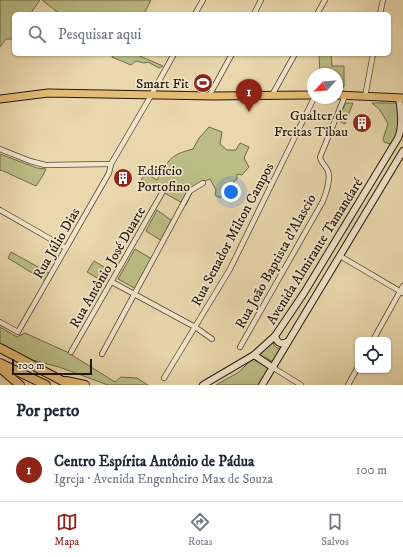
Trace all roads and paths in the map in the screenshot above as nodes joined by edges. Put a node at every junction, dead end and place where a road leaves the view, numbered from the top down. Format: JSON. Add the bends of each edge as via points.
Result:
{"nodes":[{"id":1,"x":203,"y":0,"type":"edge"},
{"id":2,"x":261,"y":0,"type":"edge"},
{"id":3,"x":325,"y":0,"type":"edge"},
{"id":4,"x":383,"y":0,"type":"edge"},
{"id":5,"x":196,"y":12,"type":"edge"},
{"id":6,"x":255,"y":12,"type":"edge"},
{"id":7,"x":318,"y":12,"type":"edge"},
{"id":8,"x":380,"y":12,"type":"edge"},
{"id":9,"x":173,"y":56,"type":"edge"},
{"id":10,"x":231,"y":56,"type":"edge"},
{"id":11,"x":294,"y":56,"type":"edge"},
{"id":12,"x":373,"y":56,"type":"edge"},
{"id":13,"x":151,"y":95,"type":"junction"},
{"id":14,"x":272,"y":95,"type":"junction"},
{"id":15,"x":307,"y":95,"type":"edge"},
{"id":16,"x":208,"y":96,"type":"junction"},
{"id":17,"x":345,"y":96,"type":"joint"},
{"id":18,"x":365,"y":97,"type":"junction"},
{"id":19,"x":401,"y":98,"type":"edge"},
{"id":20,"x":0,"y":99,"type":"edge"},
{"id":21,"x":311,"y":104,"type":"edge"},
{"id":22,"x":402,"y":133,"type":"edge"},
{"id":23,"x":0,"y":149,"type":"edge"},
{"id":24,"x":403,"y":151,"type":"edge"},
{"id":25,"x":111,"y":164,"type":"junction"},
{"id":26,"x":203,"y":183,"type":"dead end"},
{"id":27,"x":162,"y":192,"type":"dead end"},
{"id":28,"x":0,"y":210,"type":"edge"},
{"id":29,"x":66,"y":248,"type":"junction"},
{"id":30,"x":340,"y":256,"type":"junction"},
{"id":31,"x":112,"y":282,"type":"junction"},
{"id":32,"x":403,"y":286,"type":"edge"},
{"id":33,"x":401,"y":292,"type":"edge"},
{"id":34,"x":134,"y":294,"type":"junction"},
{"id":35,"x":0,"y":322,"type":"edge"},
{"id":36,"x":195,"y":327,"type":"junction"},
{"id":37,"x":275,"y":336,"type":"junction"},
{"id":38,"x":375,"y":337,"type":"edge"},
{"id":39,"x":212,"y":339,"type":"dead end"},
{"id":40,"x":287,"y":342,"type":"junction"},
{"id":41,"x":240,"y":347,"type":"dead end"},
{"id":42,"x":0,"y":348,"type":"edge"},
{"id":43,"x":71,"y":352,"type":"dead end"},
{"id":44,"x":102,"y":354,"type":"dead end"},
{"id":45,"x":254,"y":355,"type":"junction"},
{"id":46,"x":0,"y":362,"type":"edge"},
{"id":47,"x":272,"y":367,"type":"junction"},
{"id":48,"x":0,"y":368,"type":"edge"},
{"id":49,"x":355,"y":372,"type":"edge"},
{"id":50,"x":164,"y":378,"type":"dead end"},
{"id":51,"x":61,"y":380,"type":"junction"},
{"id":52,"x":20,"y":385,"type":"edge"},
{"id":53,"x":46,"y":385,"type":"edge"},
{"id":54,"x":70,"y":385,"type":"edge"},
{"id":55,"x":85,"y":385,"type":"edge"},
{"id":56,"x":203,"y":385,"type":"edge"},
{"id":57,"x":262,"y":385,"type":"edge"},
{"id":58,"x":301,"y":385,"type":"edge"},
{"id":59,"x":348,"y":385,"type":"edge"}],
"edges":[{"from":1,"to":5,"type":"street"},
{"from":2,"to":6,"type":"street"},
{"from":3,"to":7,"type":"street"},
{"from":4,"to":8,"type":"street"},
{"from":9,"to":13,"type":"street","name":"Rua Júlio Dias"},
{"from":10,"to":16,"type":"street"},
{"from":11,"to":14,"type":"street"},
{"from":12,"to":18,"type":"street"},
{"from":13,"to":16,"type":"main road"},
{"from":13,"to":20,"type":"main road","via":[[48,93]]},
{"from":13,"to":25,"type":"street","name":"Rua Júlio Dias"},
{"from":14,"to":15,"type":"main road"},
{"from":14,"to":16,"type":"main road"},
{"from":17,"to":18,"type":"main road"},
{"from":17,"to":41,"type":"street","name":"Rua João Baptista d'Alascio","via":[[320,157],[329,175],[323,201]]},
{"from":18,"to":19,"type":"main road"},
{"from":19,"to":22,"type":"main road","name":"Avenida Almirante Tamandaré"},
{"from":21,"to":36,"type":"street","name":"Rua Senador Milton Campos","via":[[230,269]]},
{"from":22,"to":37,"type":"main road","name":"Avenida Almirante Tamandaré"},
{"from":23,"to":25,"type":"street","via":[[45,165]]},
{"from":24,"to":30,"type":"main road","name":"Avenida Almirante Tamandaré"},
{"from":25,"to":29,"type":"street","name":"Rua Júlio Dias"},
{"from":26,"to":34,"type":"street","via":[[190,191]]},
{"from":27,"to":31,"type":"street","name":"Rua Antônio José Duarte"},
{"from":28,"to":29,"type":"street"},
{"from":29,"to":35,"type":"street","name":"Rua Júlio Dias","via":[[18,332]]},
{"from":30,"to":33,"type":"street"},
{"from":30,"to":40,"type":"main road","name":"Avenida Almirante Tamandaré"},
{"from":31,"to":34,"type":"street"},
{"from":31,"to":43,"type":"street","name":"Rua Antônio José Duarte"},
{"from":32,"to":33,"type":"street"},
{"from":33,"to":38,"type":"street"},
{"from":34,"to":36,"type":"street"},
{"from":34,"to":44,"type":"street"},
{"from":36,"to":39,"type":"street"},
{"from":36,"to":50,"type":"street","name":"Rua Senador Milton Campos"},
{"from":37,"to":40,"type":"main road","via":[[279,343]]},
{"from":37,"to":45,"type":"main road","name":"Avenida Almirante Tamandaré"},
{"from":40,"to":47,"type":"main road","name":"Avenida Almirante Tamandaré"},
{"from":42,"to":51,"type":"highway"},
{"from":45,"to":47,"type":"main road"},
{"from":45,"to":56,"type":"main road","name":"Avenida Almirante Tamandaré"},
{"from":46,"to":53,"type":"highway"},
{"from":47,"to":57,"type":"main road","name":"Avenida Almirante Tamandaré"},
{"from":47,"to":58,"type":"street"},
{"from":48,"to":52,"type":"highway"},
{"from":49,"to":59,"type":"street"},
{"from":51,"to":54,"type":"highway"},
{"from":51,"to":55,"type":"highway"}]}
